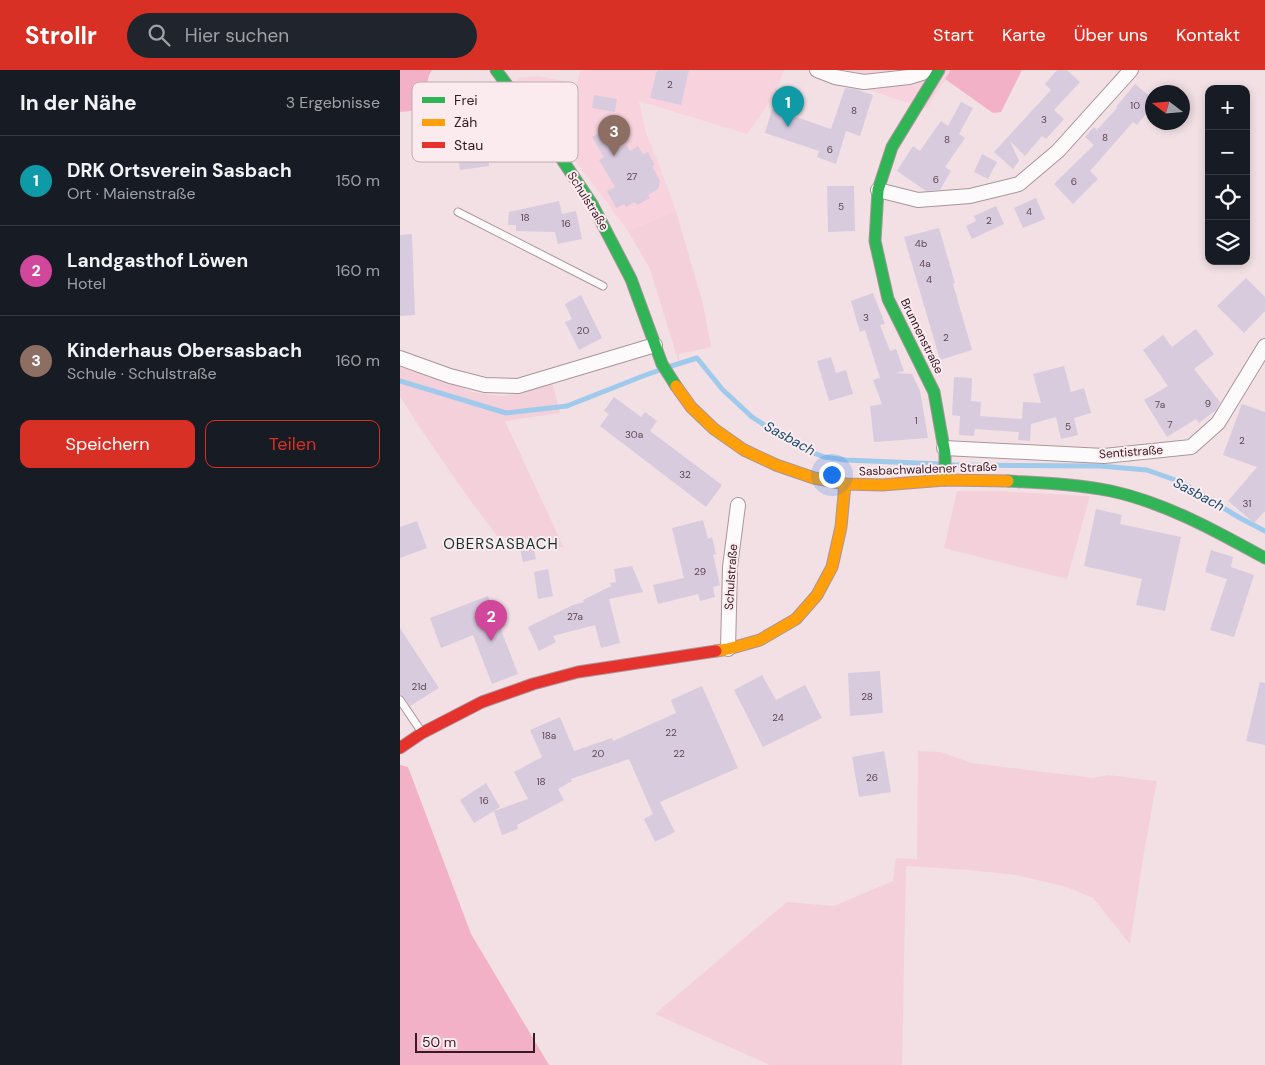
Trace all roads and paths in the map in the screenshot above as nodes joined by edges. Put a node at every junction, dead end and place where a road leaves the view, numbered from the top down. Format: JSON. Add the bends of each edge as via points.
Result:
{"nodes":[{"id":1,"x":496,"y":70,"type":"edge"},
{"id":2,"x":817,"y":70,"type":"edge"},
{"id":3,"x":925,"y":70,"type":"edge"},
{"id":4,"x":938,"y":70,"type":"edge"},
{"id":5,"x":1131,"y":70,"type":"edge"},
{"id":6,"x":505,"y":82,"type":"edge"},
{"id":7,"x":563,"y":162,"type":"edge"},
{"id":8,"x":878,"y":190,"type":"junction"},
{"id":9,"x":458,"y":212,"type":"dead end"},
{"id":10,"x":603,"y":286,"type":"dead end"},
{"id":11,"x":655,"y":345,"type":"junction"},
{"id":12,"x":1265,"y":346,"type":"edge"},
{"id":13,"x":400,"y":358,"type":"edge"},
{"id":14,"x":945,"y":451,"type":"junction"},
{"id":15,"x":945,"y":476,"type":"junction"},
{"id":16,"x":845,"y":484,"type":"junction"},
{"id":17,"x":738,"y":505,"type":"dead end"},
{"id":18,"x":1265,"y":558,"type":"edge"},
{"id":19,"x":728,"y":649,"type":"junction"},
{"id":20,"x":400,"y":700,"type":"edge"},
{"id":21,"x":422,"y":734,"type":"junction"},
{"id":22,"x":400,"y":748,"type":"edge"}],
"edges":[{"from":1,"to":6,"type":"main road","name":"Schulstraße"},
{"from":2,"to":3,"type":"street","via":[[834,77],[864,82],[909,78]]},
{"from":4,"to":8,"type":"main road","name":"Brunnenstraße","via":[[892,147]]},
{"from":5,"to":8,"type":"street","via":[[1058,151],[1020,184],[970,196],[918,200]]},
{"from":7,"to":11,"type":"main road","name":"Schulstraße","via":[[612,240],[631,279]]},
{"from":8,"to":14,"type":"main road","name":"Brunnenstraße","via":[[874,241],[888,299],[934,392]]},
{"from":9,"to":10,"type":"lane"},
{"from":11,"to":13,"type":"street","via":[[518,386],[485,385]]},
{"from":11,"to":16,"type":"main road","name":"Schulstraße","via":[[672,381],[691,407],[714,429],[744,450],[776,465]]},
{"from":12,"to":14,"type":"street","name":"Sentistraße","via":[[1218,423],[1191,448],[1104,456]]},
{"from":14,"to":15,"type":"main road","name":"Brunnenstraße"},
{"from":15,"to":16,"type":"main road","name":"Sasbachwaldener Straße","via":[[882,485]]},
{"from":15,"to":18,"type":"main road","name":"Sasbachwaldener Straße","via":[[1069,484],[1112,491],[1154,503],[1200,523]]},
{"from":16,"to":19,"type":"main road","name":"Sasbachwaldener Straße","via":[[841,527],[832,568],[817,595],[796,619],[760,640]]},
{"from":17,"to":19,"type":"street","name":"Schulstraße","via":[[730,566]]},
{"from":19,"to":21,"type":"main road","name":"Sasbachwaldener Straße","via":[[560,676],[482,702]]},
{"from":20,"to":21,"type":"lane"},
{"from":21,"to":22,"type":"main road","name":"Sasbachwaldener Straße"}]}
